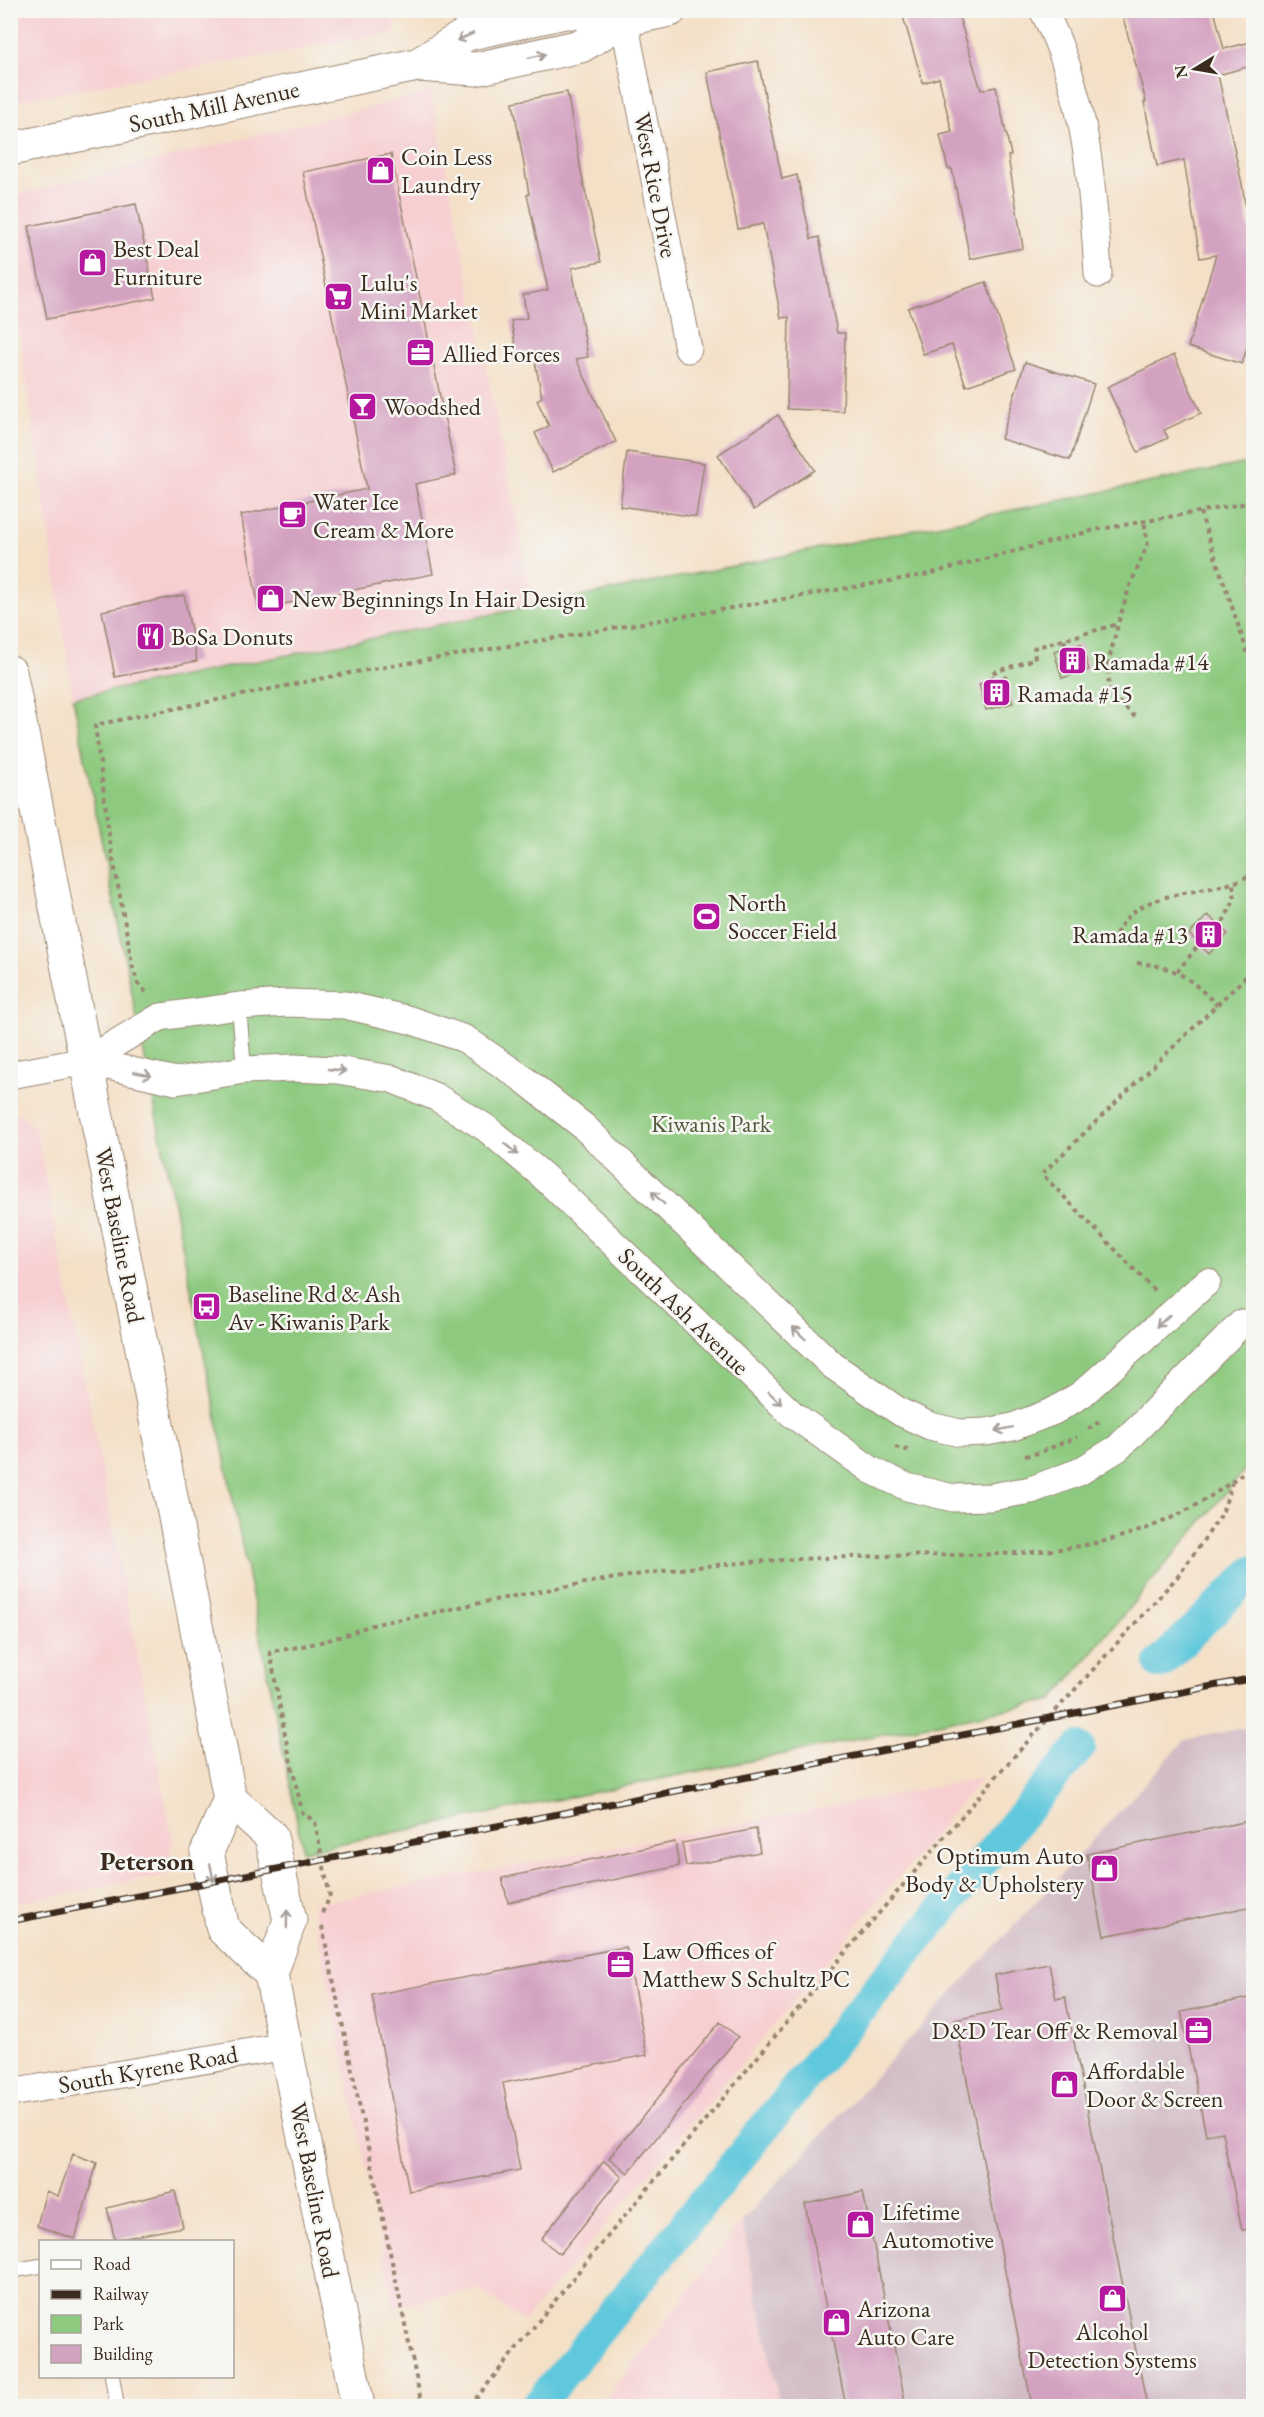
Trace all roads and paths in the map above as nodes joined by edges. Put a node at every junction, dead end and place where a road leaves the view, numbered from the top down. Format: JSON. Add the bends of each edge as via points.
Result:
{"nodes":[{"id":1,"x":670,"y":10,"type":"edge"},
{"id":2,"x":1042,"y":10,"type":"edge"},
{"id":3,"x":623,"y":15,"type":"edge"},
{"id":4,"x":10,"y":149,"type":"edge"},
{"id":5,"x":1098,"y":274,"type":"dead end"},
{"id":6,"x":688,"y":349,"type":"dead end"},
{"id":7,"x":1254,"y":502,"type":"edge"},
{"id":8,"x":1200,"y":512,"type":"junction"},
{"id":9,"x":1144,"y":521,"type":"junction"},
{"id":10,"x":1118,"y":624,"type":"junction"},
{"id":11,"x":1064,"y":640,"type":"junction"},
{"id":12,"x":1066,"y":648,"type":"dead end"},
{"id":13,"x":1254,"y":666,"type":"edge"},
{"id":14,"x":10,"y":672,"type":"edge"},
{"id":15,"x":993,"y":680,"type":"dead end"},
{"id":16,"x":1135,"y":717,"type":"dead end"},
{"id":17,"x":1254,"y":874,"type":"edge"},
{"id":18,"x":1233,"y":883,"type":"junction"},
{"id":19,"x":1223,"y":922,"type":"dead end"},
{"id":20,"x":1116,"y":934,"type":"dead end"},
{"id":21,"x":1198,"y":945,"type":"dead end"},
{"id":22,"x":1137,"y":963,"type":"dead end"},
{"id":23,"x":1254,"y":969,"type":"edge"},
{"id":24,"x":1177,"y":972,"type":"junction"},
{"id":25,"x":150,"y":994,"type":"dead end"},
{"id":26,"x":1216,"y":1005,"type":"junction"},
{"id":27,"x":239,"y":1006,"type":"junction"},
{"id":28,"x":86,"y":1061,"type":"junction"},
{"id":29,"x":244,"y":1070,"type":"junction"},
{"id":30,"x":10,"y":1075,"type":"edge"},
{"id":31,"x":1207,"y":1282,"type":"dead end"},
{"id":32,"x":1155,"y":1292,"type":"dead end"},
{"id":33,"x":1242,"y":1323,"type":"dead end"},
{"id":34,"x":1254,"y":1464,"type":"edge"},
{"id":35,"x":1232,"y":1482,"type":"junction"},
{"id":36,"x":230,"y":1799,"type":"junction"},
{"id":37,"x":271,"y":1974,"type":"junction"},
{"id":38,"x":286,"y":2046,"type":"junction"},
{"id":39,"x":10,"y":2093,"type":"edge"},
{"id":40,"x":39,"y":2266,"type":"edge"},
{"id":41,"x":10,"y":2271,"type":"edge"},
{"id":42,"x":112,"y":2378,"type":"edge"},
{"id":43,"x":117,"y":2406,"type":"edge"},
{"id":44,"x":358,"y":2406,"type":"edge"},
{"id":45,"x":422,"y":2406,"type":"edge"},
{"id":46,"x":470,"y":2406,"type":"edge"}],
"edges":[{"from":1,"to":3,"type":"main road","name":"South Mill Avenue"},
{"from":2,"to":5,"type":"street","via":[[1060,50],[1082,121],[1091,173]]},
{"from":3,"to":4,"type":"main road","name":"South Mill Avenue","via":[[581,46],[487,67],[417,64]]},
{"from":3,"to":6,"type":"street","name":"West Rice Drive"},
{"from":7,"to":8,"type":"path"},
{"from":8,"to":9,"type":"path"},
{"from":8,"to":13,"type":"path"},
{"from":9,"to":10,"type":"path","via":[[1148,543]]},
{"from":9,"to":25,"type":"path","via":[[924,575],[344,674],[95,725],[110,842],[133,969],[142,990]]},
{"from":10,"to":11,"type":"path"},
{"from":10,"to":16,"type":"path","via":[[1108,664],[1109,693]]},
{"from":11,"to":12,"type":"path"},
{"from":11,"to":15,"type":"path","via":[[1034,648],[1035,659],[991,673]]},
{"from":14,"to":28,"type":"main road","name":"West Baseline Road"},
{"from":17,"to":18,"type":"path"},
{"from":18,"to":19,"type":"path","via":[[1235,899]]},
{"from":18,"to":20,"type":"path","via":[[1150,901],[1124,918]]},
{"from":21,"to":24,"type":"path"},
{"from":22,"to":24,"type":"path"},
{"from":23,"to":26,"type":"path"},
{"from":24,"to":26,"type":"path"},
{"from":26,"to":32,"type":"path","via":[[1042,1174]]},
{"from":27,"to":28,"type":"street","name":"South Ash Avenue","via":[[160,1017]]},
{"from":27,"to":29,"type":"lane"},
{"from":31,"to":27,"type":"street","name":"South Ash Avenue","one_way":true,"via":[[1082,1394],[1054,1411],[1013,1427],[987,1432],[960,1433],[930,1426],[900,1412],[832,1365],[583,1126],[465,1039],[410,1020],[345,1005]]},
{"from":28,"to":29,"type":"street","name":"South Ash Avenue","one_way":true,"via":[[176,1081]]},
{"from":28,"to":30,"type":"street","name":"South Ash Avenue"},
{"from":28,"to":36,"type":"main road","name":"West Baseline Road"},
{"from":29,"to":33,"type":"street","name":"South Ash Avenue","one_way":true,"via":[[337,1070],[393,1079],[436,1097],[486,1128],[542,1175],[792,1414],[871,1470],[907,1487],[941,1496],[1011,1494],[1079,1472],[1118,1448]]},
{"from":34,"to":35,"type":"path"},
{"from":35,"to":45,"type":"path","via":[[1194,1506],[1138,1532],[1075,1548],[1012,1555],[781,1560],[660,1572],[459,1606],[372,1625],[300,1648],[270,1652],[302,1812],[315,1822],[330,1897],[320,1916]]},
{"from":35,"to":46,"type":"path","via":[[1222,1514],[1179,1575],[1000,1772],[602,2243]]},
{"from":37,"to":36,"type":"main road","one_way":true,"via":[[290,1920],[271,1836]]},
{"from":36,"to":37,"type":"main road","one_way":true,"via":[[207,1852],[223,1929]]},
{"from":37,"to":38,"type":"main road","name":"West Baseline Road"},
{"from":38,"to":39,"type":"street","name":"South Kyrene Road"},
{"from":38,"to":44,"type":"main road","name":"West Baseline Road"},
{"from":40,"to":41,"type":"lane"},
{"from":42,"to":43,"type":"lane"}]}
